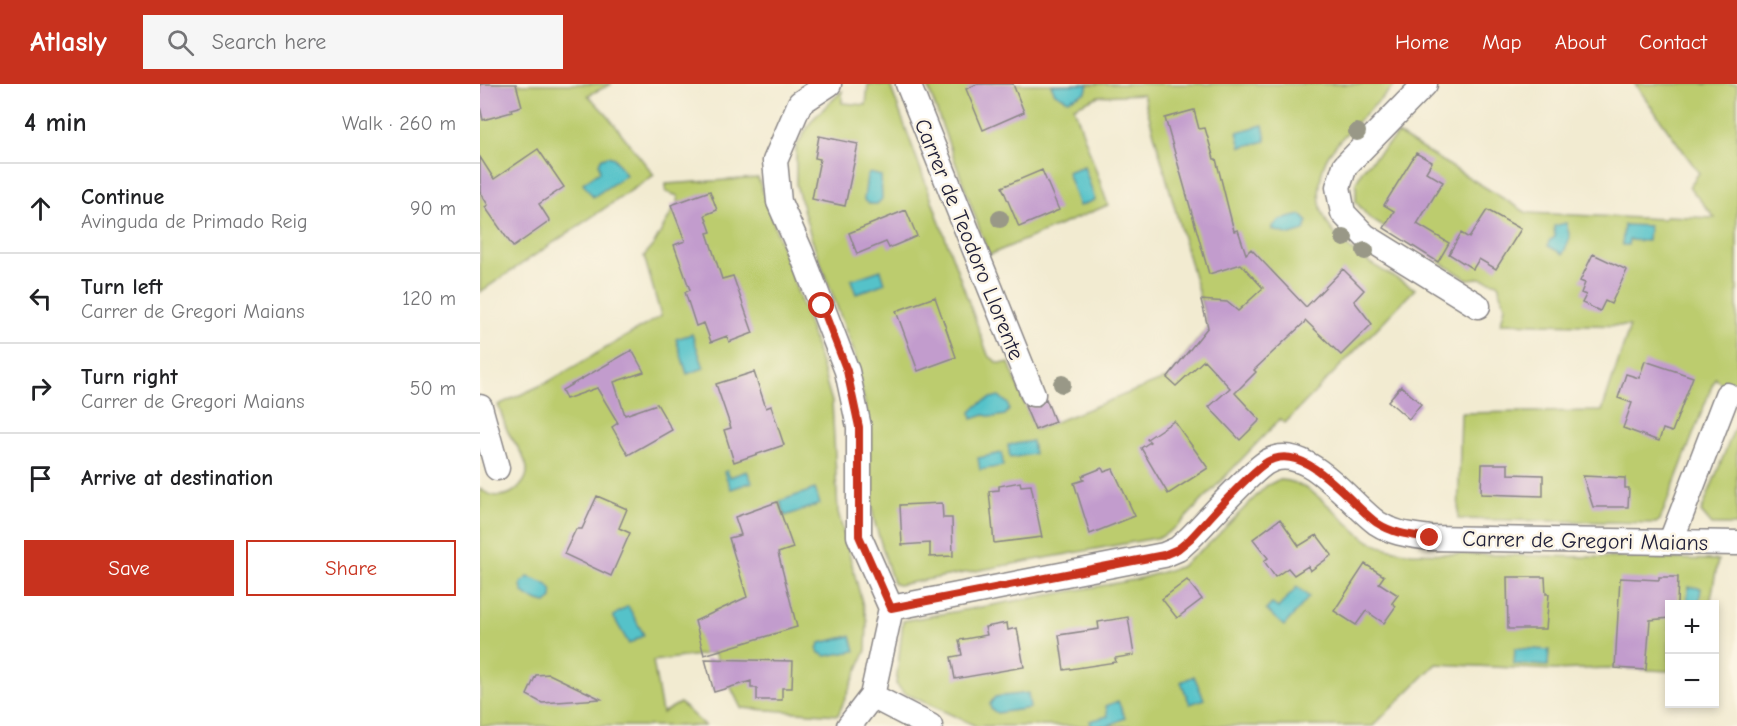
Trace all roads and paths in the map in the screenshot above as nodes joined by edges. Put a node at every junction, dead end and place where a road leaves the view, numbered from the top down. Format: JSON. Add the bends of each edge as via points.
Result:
{"nodes":[{"id":1,"x":829,"y":84,"type":"edge"},
{"id":2,"x":908,"y":84,"type":"edge"},
{"id":3,"x":1425,"y":84,"type":"edge"},
{"id":4,"x":1478,"y":306,"type":"dead end"},
{"id":5,"x":1033,"y":394,"type":"dead end"},
{"id":6,"x":1727,"y":395,"type":"dead end"},
{"id":7,"x":480,"y":407,"type":"edge"},
{"id":8,"x":497,"y":468,"type":"dead end"},
{"id":9,"x":1671,"y":541,"type":"junction"},
{"id":10,"x":1737,"y":543,"type":"edge"},
{"id":11,"x":891,"y":608,"type":"junction"},
{"id":12,"x":872,"y":696,"type":"junction"},
{"id":13,"x":849,"y":726,"type":"edge"},
{"id":14,"x":930,"y":726,"type":"edge"}],
"edges":[{"from":1,"to":11,"type":"street","via":[[800,104],[783,141],[775,161],[779,202],[847,371],[859,427],[859,536]]},
{"from":2,"to":5,"type":"street","name":"Carrer de Teodoro Llorente"},
{"from":3,"to":4,"type":"street","via":[[1345,166],[1338,187],[1343,213],[1365,236]]},
{"from":6,"to":9,"type":"street"},
{"from":7,"to":8,"type":"street"},
{"from":9,"to":10,"type":"street","name":"Carrer de Gregori Maians"},
{"from":9,"to":11,"type":"street","name":"Carrer de Gregori Maians","via":[[1430,538],[1399,534],[1378,523],[1300,458],[1282,455],[1265,463],[1190,539],[1164,555]]},
{"from":11,"to":12,"type":"street"},
{"from":12,"to":13,"type":"street"},
{"from":12,"to":14,"type":"street"}]}
